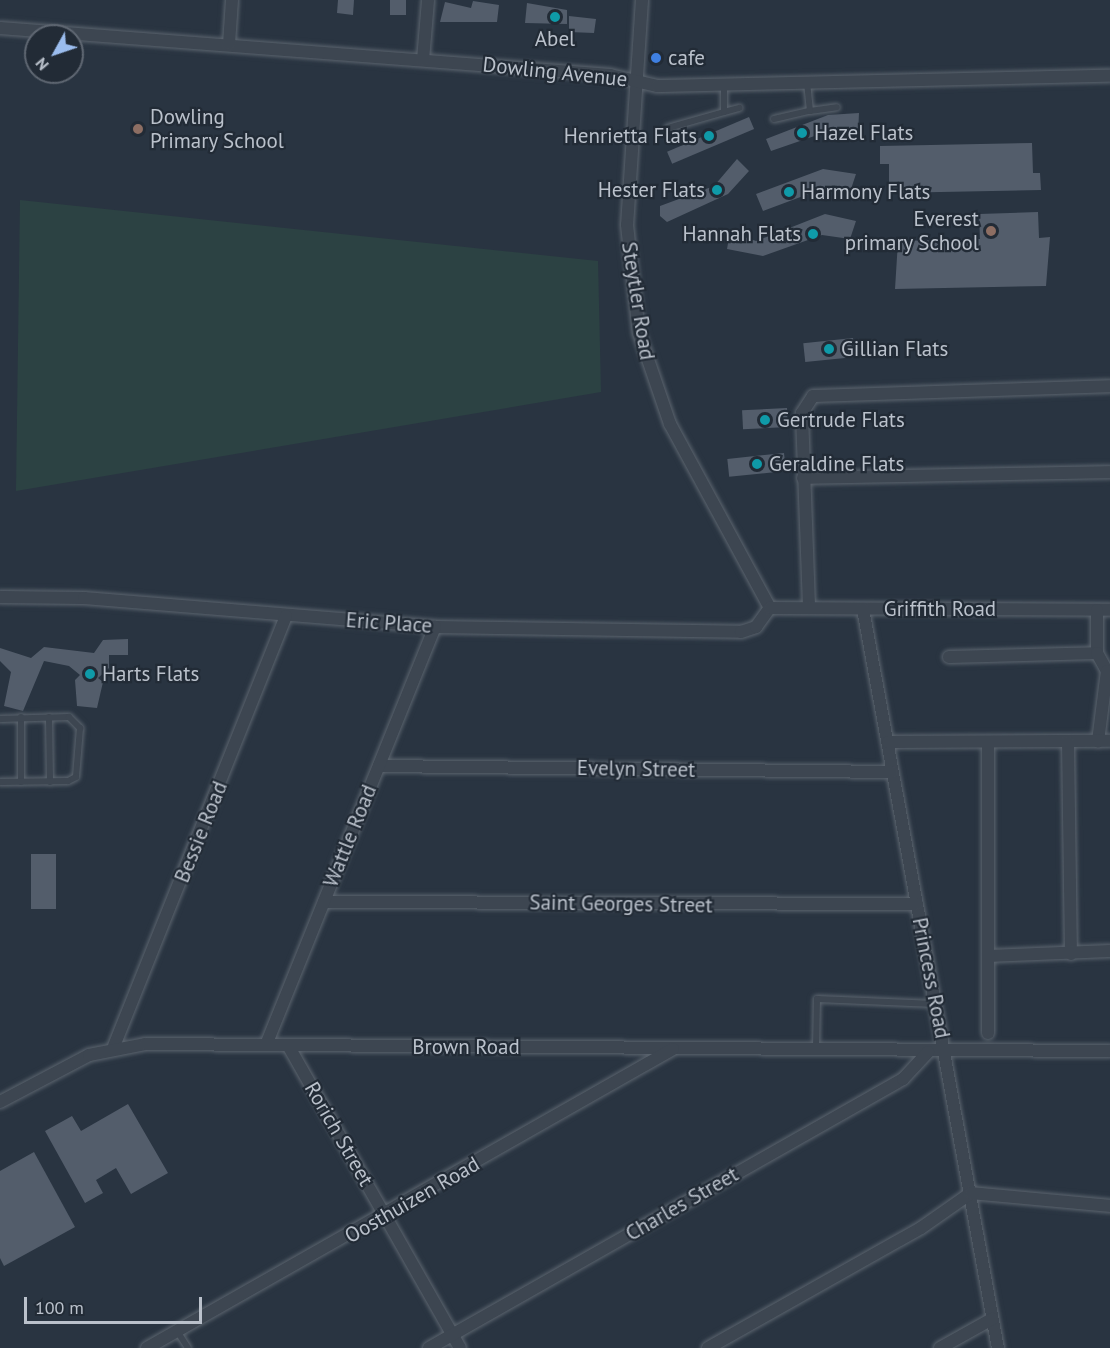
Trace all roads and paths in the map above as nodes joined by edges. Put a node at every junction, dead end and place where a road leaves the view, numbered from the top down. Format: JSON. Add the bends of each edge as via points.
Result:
{"nodes":[{"id":1,"x":232,"y":0,"type":"edge"},
{"id":2,"x":428,"y":0,"type":"edge"},
{"id":3,"x":642,"y":0,"type":"edge"},
{"id":4,"x":0,"y":28,"type":"edge"},
{"id":5,"x":229,"y":44,"type":"junction"},
{"id":6,"x":423,"y":60,"type":"junction"},
{"id":7,"x":1110,"y":76,"type":"edge"},
{"id":8,"x":636,"y":80,"type":"junction"},
{"id":9,"x":807,"y":83,"type":"junction"},
{"id":10,"x":724,"y":85,"type":"junction"},
{"id":11,"x":837,"y":107,"type":"dead end"},
{"id":12,"x":739,"y":108,"type":"dead end"},
{"id":13,"x":810,"y":111,"type":"junction"},
{"id":14,"x":724,"y":112,"type":"junction"},
{"id":15,"x":774,"y":119,"type":"dead end"},
{"id":16,"x":668,"y":128,"type":"dead end"},
{"id":17,"x":1110,"y":386,"type":"edge"},
{"id":18,"x":1110,"y":471,"type":"edge"},
{"id":19,"x":803,"y":478,"type":"junction"},
{"id":20,"x":0,"y":597,"type":"edge"},
{"id":21,"x":809,"y":606,"type":"junction"},
{"id":22,"x":770,"y":608,"type":"junction"},
{"id":23,"x":863,"y":609,"type":"junction"},
{"id":24,"x":1097,"y":610,"type":"junction"},
{"id":25,"x":1110,"y":610,"type":"edge"},
{"id":26,"x":286,"y":616,"type":"junction"},
{"id":27,"x":435,"y":627,"type":"junction"},
{"id":28,"x":1097,"y":653,"type":"junction"},
{"id":29,"x":949,"y":657,"type":"dead end"},
{"id":30,"x":21,"y":717,"type":"junction"},
{"id":31,"x":49,"y":717,"type":"junction"},
{"id":32,"x":0,"y":719,"type":"edge"},
{"id":33,"x":1104,"y":741,"type":"edge"},
{"id":34,"x":888,"y":742,"type":"junction"},
{"id":35,"x":988,"y":742,"type":"junction"},
{"id":36,"x":1068,"y":742,"type":"junction"},
{"id":37,"x":379,"y":766,"type":"junction"},
{"id":38,"x":892,"y":772,"type":"junction"},
{"id":39,"x":0,"y":782,"type":"edge"},
{"id":40,"x":21,"y":782,"type":"junction"},
{"id":41,"x":50,"y":782,"type":"junction"},
{"id":42,"x":324,"y":902,"type":"junction"},
{"id":43,"x":917,"y":904,"type":"junction"},
{"id":44,"x":1110,"y":951,"type":"edge"},
{"id":45,"x":1071,"y":954,"type":"junction"},
{"id":46,"x":988,"y":956,"type":"junction"},
{"id":47,"x":935,"y":1004,"type":"junction"},
{"id":48,"x":988,"y":1034,"type":"dead end"},
{"id":49,"x":266,"y":1045,"type":"junction"},
{"id":50,"x":114,"y":1046,"type":"junction"},
{"id":51,"x":289,"y":1047,"type":"junction"},
{"id":52,"x":675,"y":1048,"type":"junction"},
{"id":53,"x":816,"y":1048,"type":"junction"},
{"id":54,"x":1110,"y":1051,"type":"edge"},
{"id":55,"x":928,"y":1052,"type":"junction"},
{"id":56,"x":945,"y":1053,"type":"junction"},
{"id":57,"x":0,"y":1102,"type":"edge"},
{"id":58,"x":971,"y":1193,"type":"junction"},
{"id":59,"x":1110,"y":1206,"type":"edge"},
{"id":60,"x":386,"y":1215,"type":"junction"},
{"id":61,"x":992,"y":1319,"type":"junction"},
{"id":62,"x":177,"y":1331,"type":"junction"},
{"id":63,"x":452,"y":1335,"type":"junction"},
{"id":64,"x":147,"y":1348,"type":"edge"},
{"id":65,"x":188,"y":1348,"type":"edge"},
{"id":66,"x":429,"y":1348,"type":"edge"},
{"id":67,"x":460,"y":1348,"type":"edge"},
{"id":68,"x":708,"y":1348,"type":"edge"},
{"id":69,"x":940,"y":1348,"type":"edge"},
{"id":70,"x":998,"y":1348,"type":"edge"}],
"edges":[{"from":1,"to":5,"type":"street"},
{"from":2,"to":6,"type":"street"},
{"from":3,"to":8,"type":"street","name":"Steytler Road"},
{"from":4,"to":5,"type":"street","name":"Dowling Avenue"},
{"from":5,"to":6,"type":"street","name":"Dowling Avenue"},
{"from":6,"to":8,"type":"street","name":"Dowling Avenue"},
{"from":7,"to":9,"type":"street","name":"Dowling Avenue"},
{"from":8,"to":10,"type":"street","name":"Dowling Avenue","via":[[657,86]]},
{"from":8,"to":22,"type":"street","name":"Steytler Road","via":[[627,225],[645,354],[670,424]]},
{"from":9,"to":10,"type":"street","name":"Dowling Avenue"},
{"from":9,"to":13,"type":"lane"},
{"from":10,"to":14,"type":"lane"},
{"from":11,"to":13,"type":"lane"},
{"from":12,"to":14,"type":"lane"},
{"from":13,"to":15,"type":"lane"},
{"from":14,"to":16,"type":"lane"},
{"from":17,"to":19,"type":"street","via":[[813,396],[802,413]]},
{"from":18,"to":19,"type":"street"},
{"from":19,"to":21,"type":"street"},
{"from":20,"to":26,"type":"street","name":"Eric Place","via":[[84,598]]},
{"from":21,"to":22,"type":"street","name":"Griffith Road"},
{"from":21,"to":23,"type":"street","name":"Griffith Road"},
{"from":22,"to":27,"type":"street","name":"Eric Place","via":[[756,627],[741,632]]},
{"from":23,"to":24,"type":"street","name":"Griffith Road"},
{"from":23,"to":34,"type":"street","name":"Princess Road"},
{"from":24,"to":25,"type":"street","name":"Griffith Road"},
{"from":24,"to":28,"type":"street"},
{"from":26,"to":27,"type":"street","name":"Eric Place"},
{"from":26,"to":50,"type":"street","name":"Bessie Road"},
{"from":27,"to":37,"type":"street","name":"Wattle Road"},
{"from":28,"to":29,"type":"street"},
{"from":28,"to":33,"type":"street","via":[[1107,671]]},
{"from":30,"to":31,"type":"lane"},
{"from":30,"to":32,"type":"lane"},
{"from":30,"to":40,"type":"lane"},
{"from":31,"to":41,"type":"lane"},
{"from":31,"to":41,"type":"lane","via":[[69,717],[80,728],[80,771],[68,781]]},
{"from":33,"to":36,"type":"street"},
{"from":34,"to":35,"type":"street"},
{"from":34,"to":38,"type":"street","name":"Princess Road"},
{"from":35,"to":36,"type":"street"},
{"from":35,"to":46,"type":"street"},
{"from":36,"to":45,"type":"street"},
{"from":37,"to":38,"type":"street","name":"Evelyn Street"},
{"from":37,"to":42,"type":"street","name":"Wattle Road"},
{"from":38,"to":43,"type":"street","name":"Princess Road"},
{"from":39,"to":40,"type":"lane"},
{"from":40,"to":41,"type":"lane"},
{"from":42,"to":43,"type":"street","name":"Saint Georges Street"},
{"from":42,"to":49,"type":"street","name":"Wattle Road"},
{"from":43,"to":47,"type":"street","name":"Princess Road"},
{"from":44,"to":45,"type":"street"},
{"from":45,"to":46,"type":"street"},
{"from":46,"to":48,"type":"street"},
{"from":47,"to":53,"type":"lane","via":[[817,999]]},
{"from":47,"to":56,"type":"street","name":"Princess Road"},
{"from":49,"to":50,"type":"street","name":"Brown Road"},
{"from":49,"to":51,"type":"street","name":"Brown Road"},
{"from":50,"to":57,"type":"street","name":"Brown Road"},
{"from":51,"to":52,"type":"street","name":"Brown Road"},
{"from":51,"to":60,"type":"street","name":"Rorich Street"},
{"from":52,"to":53,"type":"street","name":"Brown Road"},
{"from":52,"to":60,"type":"street","name":"Oosthuizen Road"},
{"from":53,"to":55,"type":"street","name":"Brown Road"},
{"from":54,"to":56,"type":"street"},
{"from":55,"to":56,"type":"street","name":"Brown Road"},
{"from":55,"to":63,"type":"street","name":"Charles Street","via":[[903,1079]]},
{"from":56,"to":58,"type":"street","name":"Princess Road"},
{"from":58,"to":59,"type":"street"},
{"from":58,"to":61,"type":"street","name":"Princess Road"},
{"from":58,"to":68,"type":"street","via":[[921,1228]]},
{"from":60,"to":62,"type":"street","name":"Oosthuizen Road"},
{"from":60,"to":63,"type":"street","name":"Rorich Street"},
{"from":61,"to":69,"type":"street"},
{"from":61,"to":70,"type":"street","name":"Princess Road"},
{"from":62,"to":64,"type":"street","name":"Oosthuizen Road"},
{"from":62,"to":65,"type":"lane"},
{"from":63,"to":66,"type":"street","name":"Charles Street"},
{"from":63,"to":67,"type":"street","name":"Rorich Street"}]}
